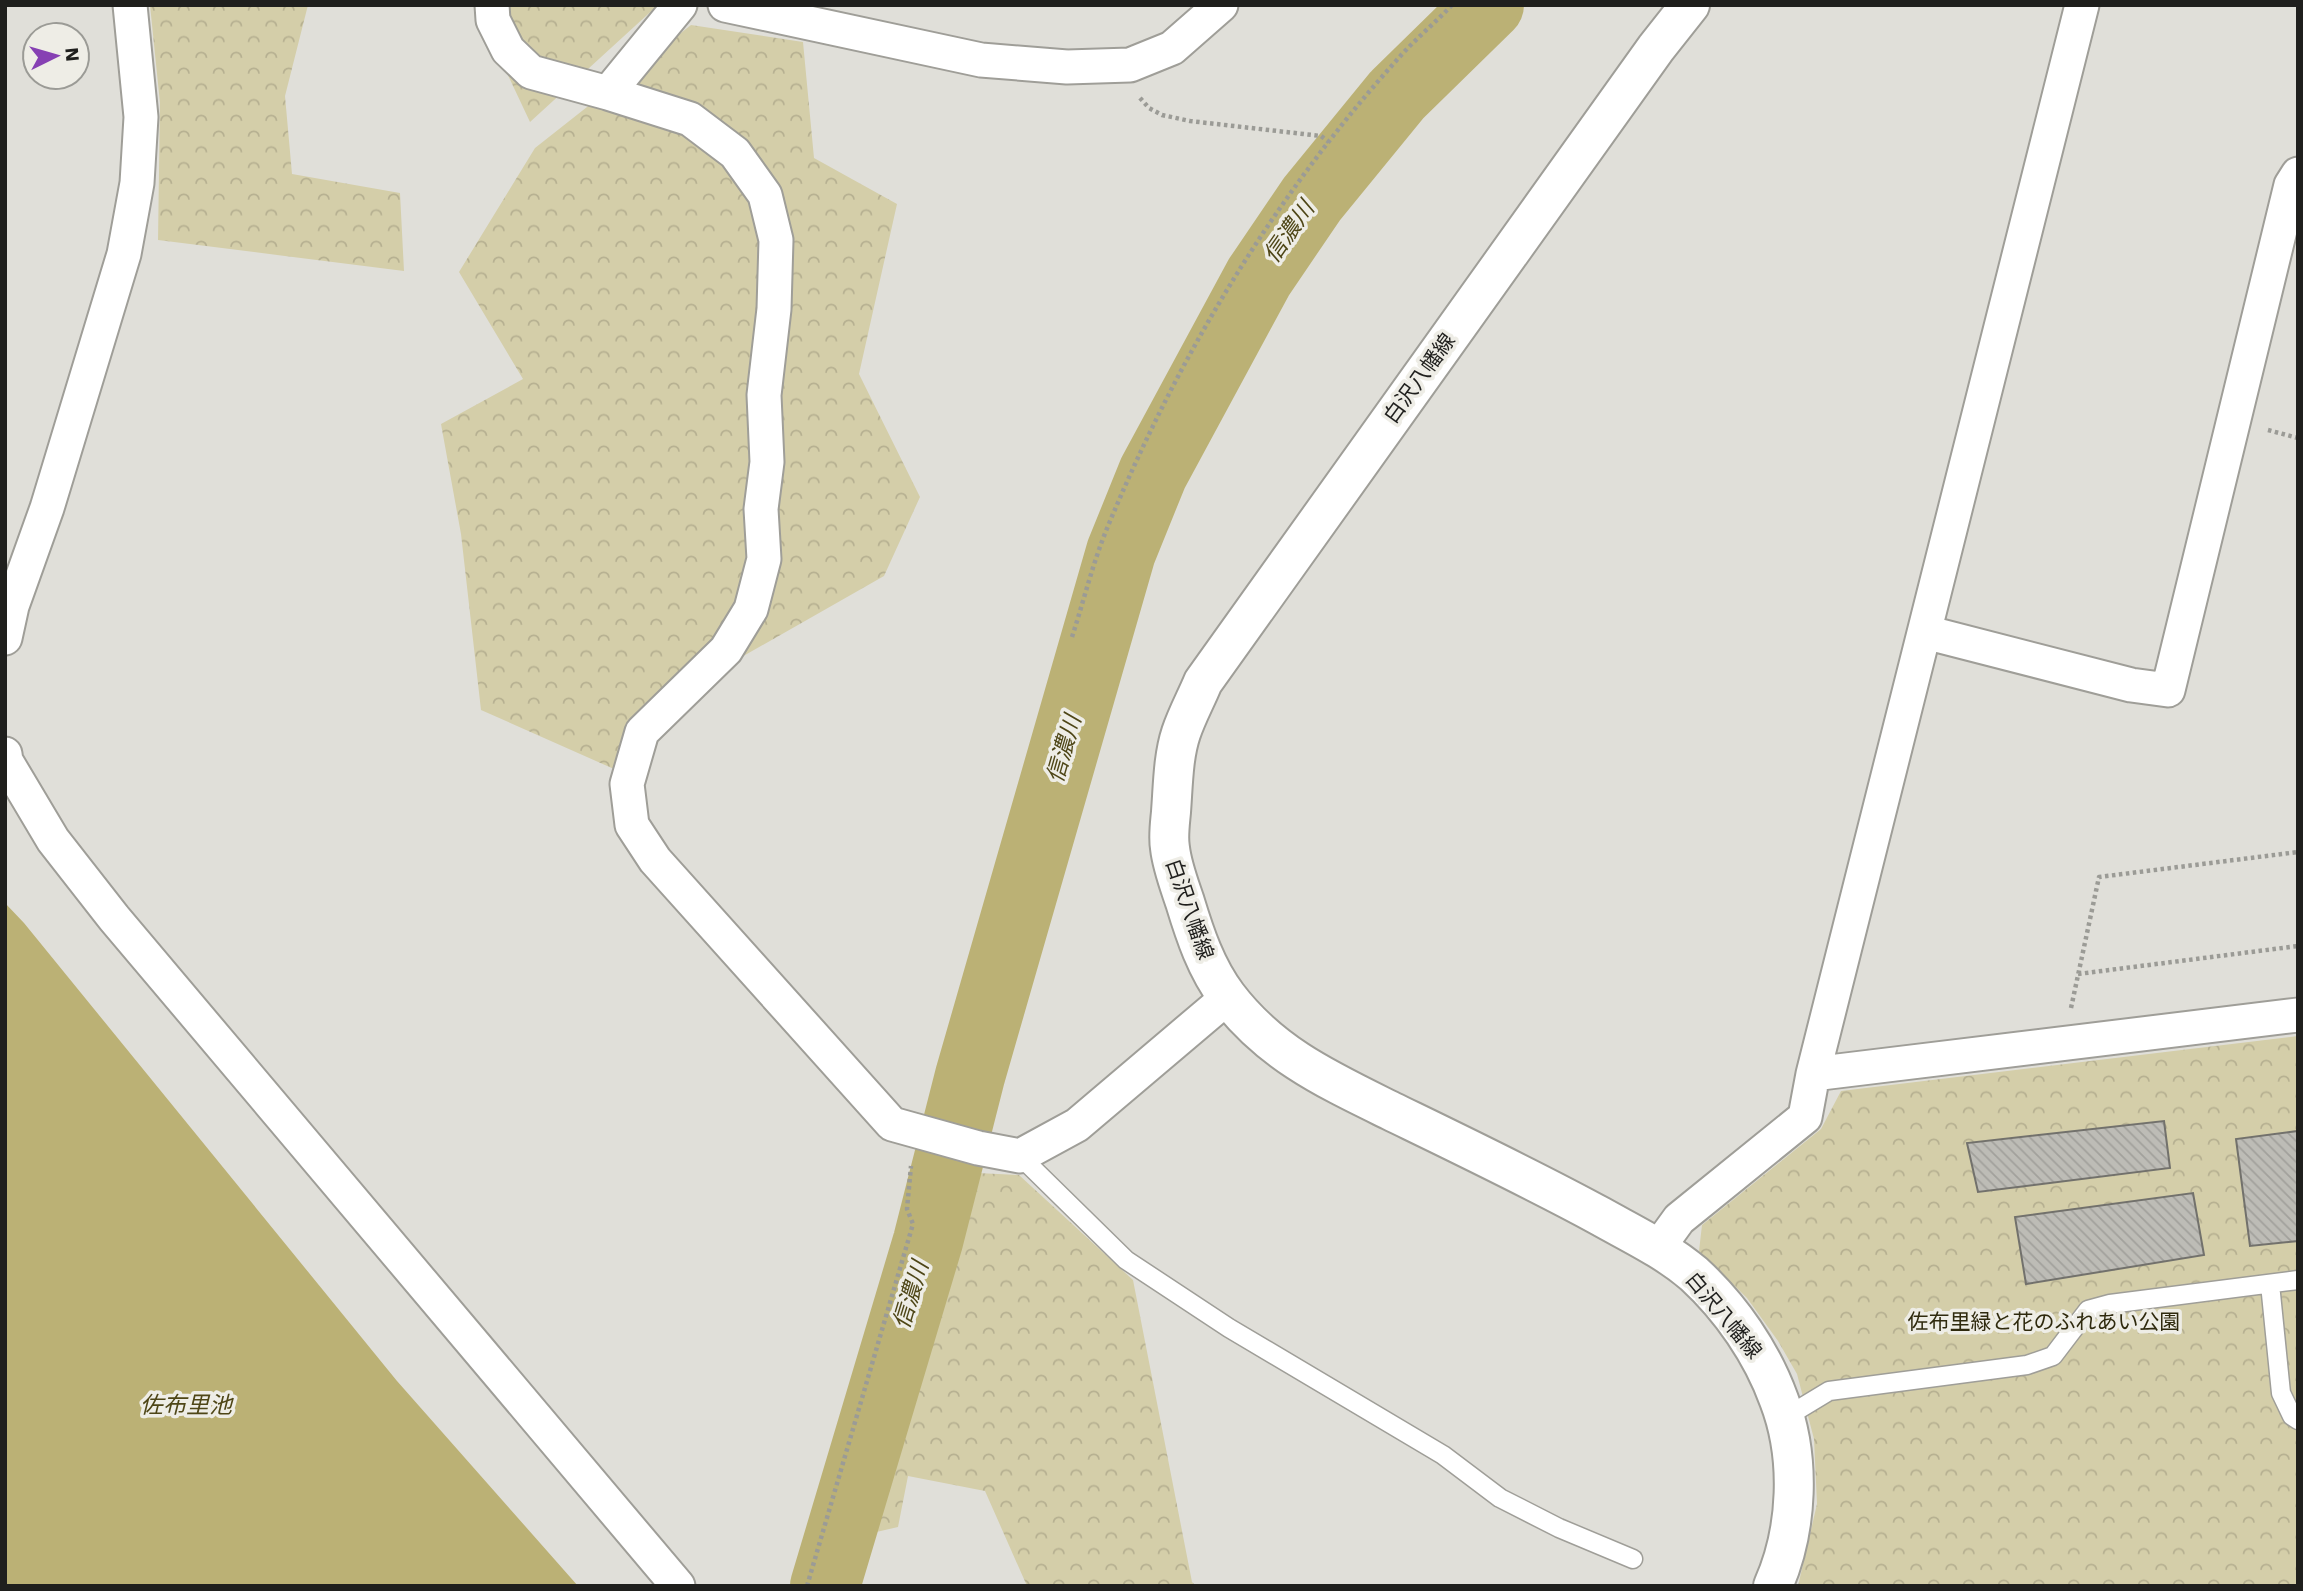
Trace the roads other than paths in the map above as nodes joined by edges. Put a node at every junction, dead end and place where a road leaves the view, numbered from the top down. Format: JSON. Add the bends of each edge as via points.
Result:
{"nodes":[{"id":1,"x":130,"y":5,"type":"edge"},
{"id":2,"x":492,"y":5,"type":"edge"},
{"id":3,"x":680,"y":5,"type":"edge"},
{"id":4,"x":725,"y":5,"type":"edge"},
{"id":5,"x":1222,"y":5,"type":"edge"},
{"id":6,"x":1690,"y":5,"type":"edge"},
{"id":7,"x":2082,"y":5,"type":"edge"},
{"id":8,"x":608,"y":93,"type":"junction"},
{"id":9,"x":2298,"y":174,"type":"edge"},
{"id":10,"x":1925,"y":632,"type":"junction"},
{"id":11,"x":5,"y":638,"type":"edge"},
{"id":12,"x":5,"y":754,"type":"edge"},
{"id":13,"x":1228,"y":997,"type":"junction"},
{"id":14,"x":2298,"y":1015,"type":"edge"},
{"id":15,"x":1813,"y":1074,"type":"junction"},
{"id":16,"x":1020,"y":1156,"type":"junction"},
{"id":17,"x":1658,"y":1248,"type":"junction"},
{"id":18,"x":2298,"y":1280,"type":"edge"},
{"id":19,"x":2270,"y":1284,"type":"junction"},
{"id":20,"x":1786,"y":1417,"type":"junction"},
{"id":21,"x":2298,"y":1420,"type":"edge"},
{"id":22,"x":1633,"y":1559,"type":"dead end"},
{"id":23,"x":678,"y":1586,"type":"edge"},
{"id":24,"x":1773,"y":1586,"type":"edge"}],
"edges":[{"from":1,"to":11,"type":"street","via":[[141,117],[137,183],[124,254]]},
{"from":2,"to":8,"type":"street","via":[[493,20],[508,50],[531,72]]},
{"from":3,"to":8,"type":"street"},
{"from":4,"to":5,"type":"street","via":[[982,60],[1067,68],[1130,65],[1172,48]]},
{"from":6,"to":13,"type":"main road","name":"白沢八幡線","via":[[1203,682],[1181,735],[1169,846],[1193,929],[1208,966]]},
{"from":7,"to":10,"type":"street"},
{"from":8,"to":16,"type":"street","via":[[690,120],[735,153],[765,195],[776,240],[764,395],[764,559],[751,609],[726,650],[642,732],[627,785],[632,825],[655,860],[892,1124]]},
{"from":9,"to":10,"type":"street","via":[[2291,185],[2168,690],[2131,685]]},
{"from":10,"to":15,"type":"street"},
{"from":12,"to":23,"type":"street","via":[[53,840],[114,918]]},
{"from":13,"to":16,"type":"street","via":[[1077,1125]]},
{"from":13,"to":17,"type":"main road","name":"白沢八幡線","via":[[1277,1048],[1328,1080]]},
{"from":14,"to":15,"type":"street"},
{"from":15,"to":17,"type":"street","via":[[1805,1117],[1679,1219]]},
{"from":16,"to":22,"type":"lane","via":[[1126,1260],[1229,1328],[1443,1455],[1500,1498]]},
{"from":17,"to":20,"type":"main road","name":"白沢八幡線","via":[[1693,1274],[1743,1331],[1765,1363]]},
{"from":18,"to":19,"type":"lane"},
{"from":19,"to":20,"type":"lane","via":[[2088,1310],[2053,1356],[2027,1365],[1829,1391]]},
{"from":19,"to":21,"type":"lane","via":[[2281,1393]]},
{"from":20,"to":24,"type":"main road","name":"白沢八幡線","via":[[1793,1495],[1789,1531]]}]}
